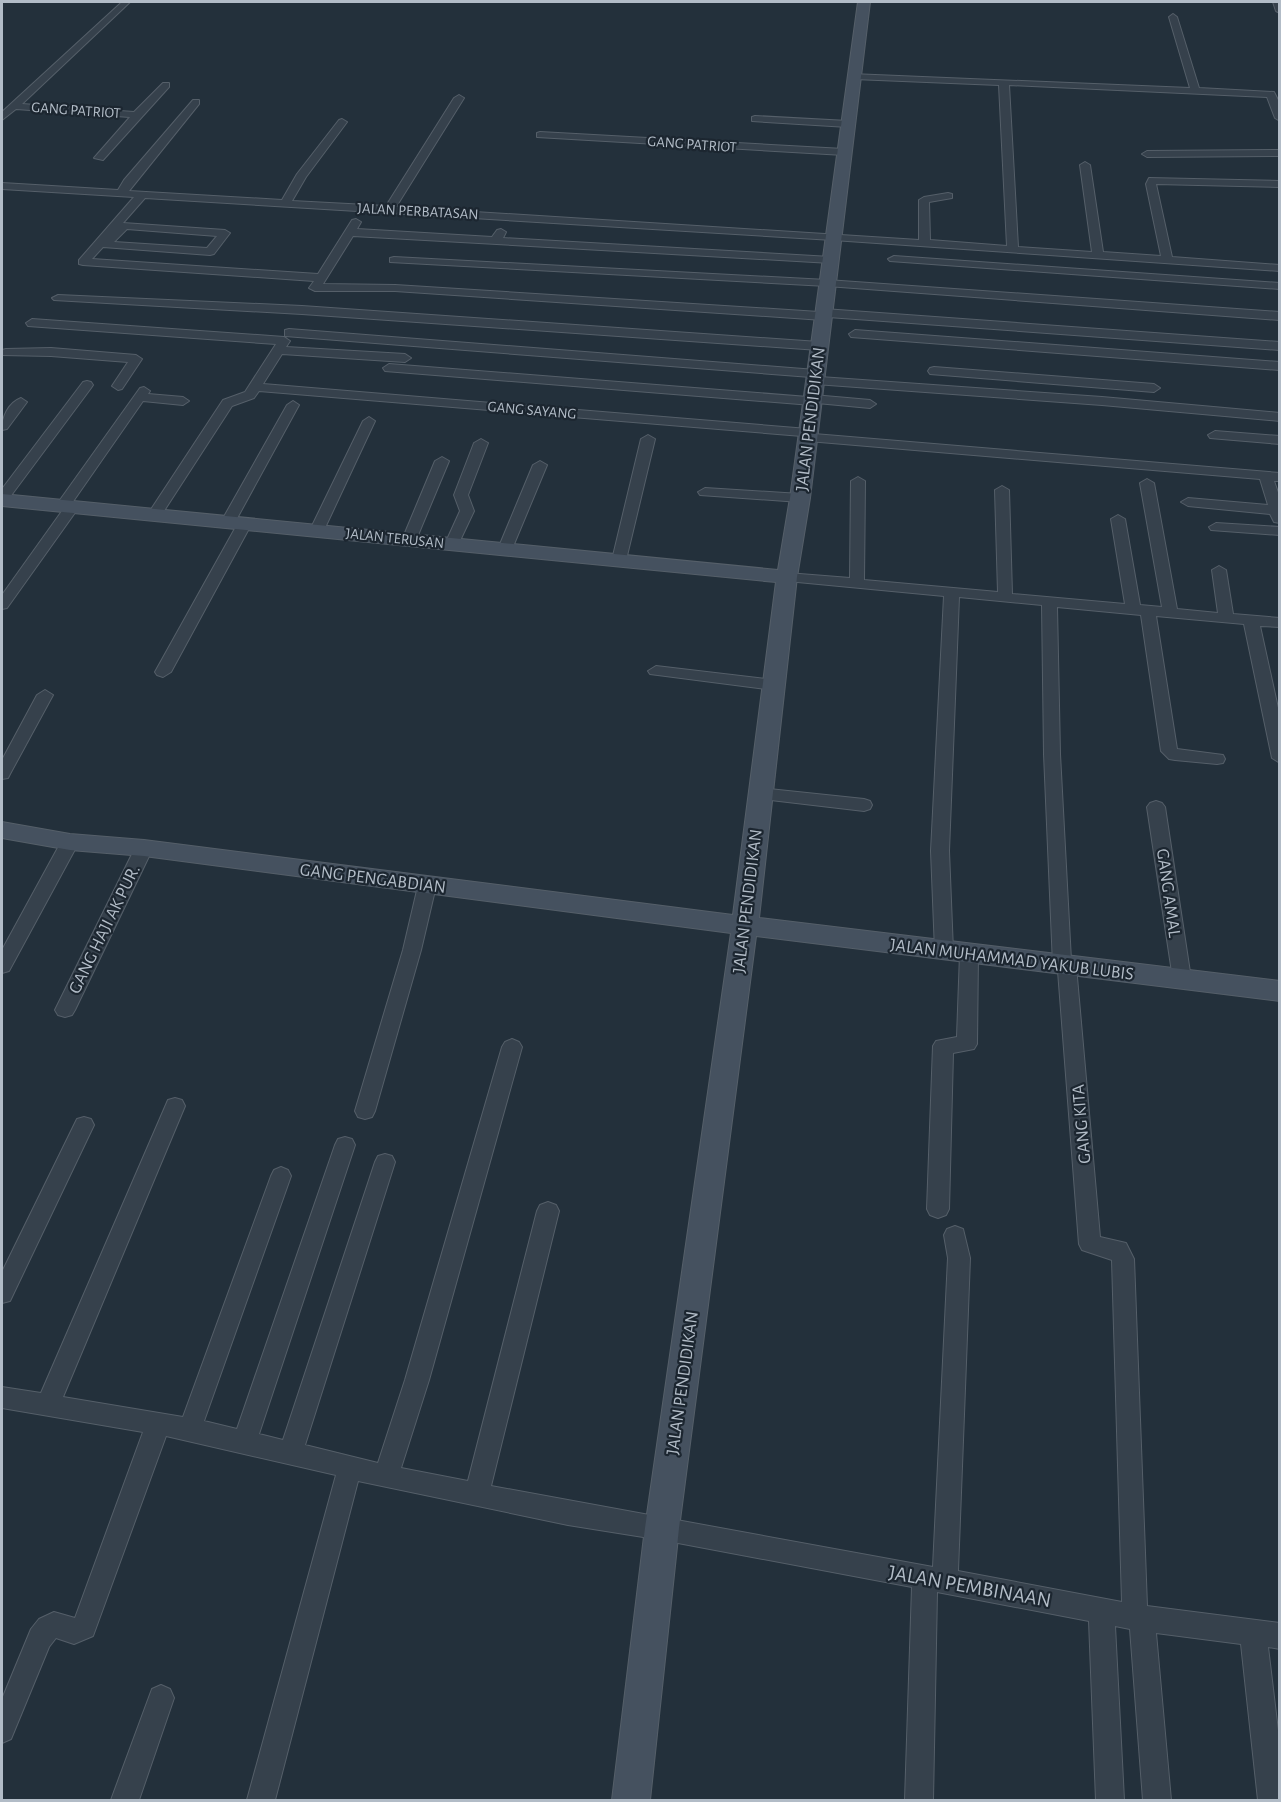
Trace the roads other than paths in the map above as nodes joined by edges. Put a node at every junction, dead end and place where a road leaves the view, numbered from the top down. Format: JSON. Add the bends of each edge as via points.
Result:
{"nodes":[{"id":1,"x":126,"y":2,"type":"edge"},
{"id":2,"x":864,"y":2,"type":"edge"},
{"id":3,"x":1277,"y":2,"type":"edge"},
{"id":4,"x":1280,"y":10,"type":"edge"},
{"id":5,"x":1173,"y":16,"type":"dead end"},
{"id":6,"x":854,"y":76,"type":"junction"},
{"id":7,"x":1004,"y":82,"type":"junction"},
{"id":8,"x":166,"y":85,"type":"dead end"},
{"id":9,"x":1195,"y":90,"type":"junction"},
{"id":10,"x":459,"y":98,"type":"dead end"},
{"id":11,"x":196,"y":102,"type":"dead end"},
{"id":12,"x":14,"y":106,"type":"junction"},
{"id":13,"x":1278,"y":106,"type":"edge"},
{"id":14,"x":137,"y":114,"type":"junction"},
{"id":15,"x":2,"y":117,"type":"edge"},
{"id":16,"x":1280,"y":118,"type":"edge"},
{"id":17,"x":755,"y":119,"type":"dead end"},
{"id":18,"x":342,"y":122,"type":"dead end"},
{"id":19,"x":848,"y":124,"type":"junction"},
{"id":20,"x":540,"y":135,"type":"dead end"},
{"id":21,"x":844,"y":152,"type":"junction"},
{"id":22,"x":1146,"y":153,"type":"dead end"},
{"id":23,"x":1280,"y":153,"type":"edge"},
{"id":24,"x":99,"y":158,"type":"dead end"},
{"id":25,"x":1085,"y":165,"type":"dead end"},
{"id":26,"x":1280,"y":184,"type":"edge"},
{"id":27,"x":2,"y":186,"type":"edge"},
{"id":28,"x":122,"y":193,"type":"junction"},
{"id":29,"x":142,"y":195,"type":"junction"},
{"id":30,"x":948,"y":196,"type":"dead end"},
{"id":31,"x":285,"y":203,"type":"junction"},
{"id":32,"x":365,"y":208,"type":"junction"},
{"id":33,"x":389,"y":210,"type":"junction"},
{"id":34,"x":507,"y":217,"type":"junction"},
{"id":35,"x":348,"y":232,"type":"junction"},
{"id":36,"x":834,"y":237,"type":"junction"},
{"id":37,"x":496,"y":241,"type":"junction"},
{"id":38,"x":924,"y":243,"type":"junction"},
{"id":39,"x":107,"y":245,"type":"junction"},
{"id":40,"x":1013,"y":249,"type":"junction"},
{"id":41,"x":1098,"y":255,"type":"junction"},
{"id":42,"x":394,"y":260,"type":"dead end"},
{"id":43,"x":831,"y":260,"type":"junction"},
{"id":44,"x":894,"y":260,"type":"dead end"},
{"id":45,"x":1167,"y":260,"type":"junction"},
{"id":46,"x":92,"y":263,"type":"junction"},
{"id":47,"x":1280,"y":268,"type":"edge"},
{"id":48,"x":319,"y":282,"type":"junction"},
{"id":49,"x":827,"y":283,"type":"junction"},
{"id":50,"x":1280,"y":286,"type":"edge"},
{"id":51,"x":58,"y":298,"type":"dead end"},
{"id":52,"x":302,"y":310,"type":"junction"},
{"id":53,"x":824,"y":314,"type":"junction"},
{"id":54,"x":1280,"y":316,"type":"edge"},
{"id":55,"x":32,"y":323,"type":"dead end"},
{"id":56,"x":855,"y":334,"type":"dead end"},
{"id":57,"x":284,"y":341,"type":"junction"},
{"id":58,"x":15,"y":342,"type":"dead end"},
{"id":59,"x":819,"y":346,"type":"junction"},
{"id":60,"x":1280,"y":346,"type":"edge"},
{"id":61,"x":4,"y":356,"type":"edge"},
{"id":62,"x":1280,"y":366,"type":"edge"},
{"id":63,"x":389,"y":368,"type":"dead end"},
{"id":64,"x":422,"y":370,"type":"junction"},
{"id":65,"x":934,"y":371,"type":"dead end"},
{"id":66,"x":969,"y":373,"type":"junction"},
{"id":67,"x":816,"y":377,"type":"junction"},
{"id":68,"x":87,"y":385,"type":"dead end"},
{"id":69,"x":118,"y":386,"type":"dead end"},
{"id":70,"x":256,"y":387,"type":"junction"},
{"id":71,"x":1154,"y":388,"type":"dead end"},
{"id":72,"x":968,"y":392,"type":"junction"},
{"id":73,"x":813,"y":400,"type":"junction"},
{"id":74,"x":183,"y":401,"type":"dead end"},
{"id":75,"x":21,"y":402,"type":"dead end"},
{"id":76,"x":870,"y":404,"type":"dead end"},
{"id":77,"x":293,"y":405,"type":"dead end"},
{"id":78,"x":1280,"y":417,"type":"edge"},
{"id":79,"x":369,"y":420,"type":"dead end"},
{"id":80,"x":2,"y":426,"type":"edge"},
{"id":81,"x":808,"y":435,"type":"junction"},
{"id":82,"x":1215,"y":435,"type":"dead end"},
{"id":83,"x":648,"y":439,"type":"dead end"},
{"id":84,"x":1280,"y":440,"type":"edge"},
{"id":85,"x":481,"y":443,"type":"dead end"},
{"id":86,"x":442,"y":460,"type":"dead end"},
{"id":87,"x":540,"y":465,"type":"dead end"},
{"id":88,"x":1273,"y":476,"type":"edge"},
{"id":89,"x":858,"y":481,"type":"dead end"},
{"id":90,"x":1147,"y":483,"type":"dead end"},
{"id":91,"x":1002,"y":490,"type":"dead end"},
{"id":92,"x":705,"y":492,"type":"dead end"},
{"id":93,"x":800,"y":498,"type":"junction"},
{"id":94,"x":2,"y":499,"type":"edge"},
{"id":95,"x":1188,"y":502,"type":"dead end"},
{"id":96,"x":67,"y":507,"type":"junction"},
{"id":97,"x":156,"y":514,"type":"junction"},
{"id":98,"x":1278,"y":516,"type":"edge"},
{"id":99,"x":1118,"y":519,"type":"dead end"},
{"id":100,"x":236,"y":522,"type":"junction"},
{"id":101,"x":1216,"y":527,"type":"dead end"},
{"id":102,"x":317,"y":530,"type":"junction"},
{"id":103,"x":1280,"y":531,"type":"edge"},
{"id":104,"x":409,"y":540,"type":"junction"},
{"id":105,"x":452,"y":544,"type":"junction"},
{"id":106,"x":505,"y":549,"type":"junction"},
{"id":107,"x":619,"y":560,"type":"junction"},
{"id":108,"x":1219,"y":570,"type":"dead end"},
{"id":109,"x":788,"y":577,"type":"junction"},
{"id":110,"x":856,"y":583,"type":"junction"},
{"id":111,"x":952,"y":591,"type":"junction"},
{"id":112,"x":1005,"y":597,"type":"junction"},
{"id":113,"x":1049,"y":601,"type":"junction"},
{"id":114,"x":2,"y":605,"type":"edge"},
{"id":115,"x":1141,"y":610,"type":"junction"},
{"id":116,"x":1170,"y":612,"type":"junction"},
{"id":117,"x":1226,"y":618,"type":"junction"},
{"id":118,"x":1251,"y":620,"type":"junction"},
{"id":119,"x":1280,"y":623,"type":"edge"},
{"id":120,"x":656,"y":671,"type":"dead end"},
{"id":121,"x":163,"y":672,"type":"dead end"},
{"id":122,"x":774,"y":685,"type":"junction"},
{"id":123,"x":45,"y":695,"type":"dead end"},
{"id":124,"x":1280,"y":758,"type":"edge"},
{"id":125,"x":1217,"y":759,"type":"dead end"},
{"id":126,"x":2,"y":774,"type":"edge"},
{"id":127,"x":760,"y":794,"type":"junction"},
{"id":128,"x":864,"y":805,"type":"dead end"},
{"id":129,"x":1156,"y":807,"type":"dead end"},
{"id":130,"x":2,"y":830,"type":"edge"},
{"id":131,"x":70,"y":842,"type":"junction"},
{"id":132,"x":144,"y":848,"type":"junction"},
{"id":133,"x":420,"y":885,"type":"junction"},
{"id":134,"x":745,"y":925,"type":"junction"},
{"id":135,"x":956,"y":953,"type":"junction"},
{"id":136,"x":1065,"y":965,"type":"junction"},
{"id":137,"x":2,"y":966,"type":"edge"},
{"id":138,"x":1182,"y":979,"type":"junction"},
{"id":139,"x":1280,"y":991,"type":"edge"},
{"id":140,"x":65,"y":1010,"type":"dead end"},
{"id":141,"x":512,"y":1047,"type":"dead end"},
{"id":142,"x":175,"y":1106,"type":"dead end"},
{"id":143,"x":365,"y":1111,"type":"dead end"},
{"id":144,"x":84,"y":1125,"type":"dead end"},
{"id":145,"x":345,"y":1145,"type":"dead end"},
{"id":146,"x":385,"y":1162,"type":"dead end"},
{"id":147,"x":281,"y":1176,"type":"dead end"},
{"id":148,"x":938,"y":1209,"type":"dead end"},
{"id":149,"x":548,"y":1211,"type":"dead end"},
{"id":150,"x":955,"y":1235,"type":"dead end"},
{"id":151,"x":2,"y":1294,"type":"edge"},
{"id":152,"x":2,"y":1397,"type":"edge"},
{"id":153,"x":48,"y":1405,"type":"junction"},
{"id":154,"x":158,"y":1424,"type":"junction"},
{"id":155,"x":190,"y":1429,"type":"junction"},
{"id":156,"x":245,"y":1441,"type":"junction"},
{"id":157,"x":291,"y":1452,"type":"junction"},
{"id":158,"x":350,"y":1466,"type":"junction"},
{"id":159,"x":386,"y":1476,"type":"junction"},
{"id":160,"x":477,"y":1493,"type":"junction"},
{"id":161,"x":662,"y":1528,"type":"junction"},
{"id":162,"x":935,"y":1580,"type":"junction"},
{"id":163,"x":1101,"y":1610,"type":"junction"},
{"id":164,"x":1139,"y":1617,"type":"junction"},
{"id":165,"x":1253,"y":1632,"type":"junction"},
{"id":166,"x":1280,"y":1636,"type":"edge"},
{"id":167,"x":161,"y":1698,"type":"dead end"},
{"id":168,"x":2,"y":1730,"type":"edge"},
{"id":169,"x":125,"y":1800,"type":"edge"},
{"id":170,"x":261,"y":1800,"type":"edge"},
{"id":171,"x":631,"y":1800,"type":"edge"},
{"id":172,"x":919,"y":1800,"type":"edge"},
{"id":173,"x":1110,"y":1800,"type":"edge"},
{"id":174,"x":1157,"y":1800,"type":"edge"},
{"id":175,"x":1272,"y":1800,"type":"edge"}],
"edges":[{"from":1,"to":12,"type":"street"},
{"from":2,"to":6,"type":"main road","name":"JALAN PENDIDIKAN"},
{"from":3,"to":4,"type":"street"},
{"from":5,"to":9,"type":"street"},
{"from":6,"to":7,"type":"street"},
{"from":6,"to":19,"type":"main road","name":"JALAN PENDIDIKAN"},
{"from":7,"to":9,"type":"street"},
{"from":7,"to":40,"type":"street"},
{"from":8,"to":14,"type":"street"},
{"from":9,"to":13,"type":"street","via":[[1271,94]]},
{"from":10,"to":33,"type":"street"},
{"from":11,"to":28,"type":"street"},
{"from":12,"to":14,"type":"street","name":"GANG PATRIOT"},
{"from":12,"to":15,"type":"street"},
{"from":13,"to":16,"type":"street"},
{"from":14,"to":24,"type":"street"},
{"from":17,"to":19,"type":"street"},
{"from":18,"to":31,"type":"street"},
{"from":19,"to":21,"type":"main road","name":"JALAN PENDIDIKAN"},
{"from":20,"to":21,"type":"street","name":"GANG PATRIOT"},
{"from":21,"to":36,"type":"main road","name":"JALAN PENDIDIKAN"},
{"from":22,"to":23,"type":"street"},
{"from":25,"to":41,"type":"street"},
{"from":26,"to":45,"type":"street","via":[[1153,180]]},
{"from":27,"to":28,"type":"street","name":"JALAN PERBATASAN"},
{"from":28,"to":29,"type":"street","name":"JALAN PERBATASAN"},
{"from":29,"to":31,"type":"street","name":"JALAN PERBATASAN"},
{"from":29,"to":46,"type":"street","via":[[84,258],[83,262]]},
{"from":30,"to":38,"type":"street","via":[[924,200]]},
{"from":31,"to":32,"type":"street","name":"JALAN PERBATASAN"},
{"from":32,"to":33,"type":"street","name":"JALAN PERBATASAN"},
{"from":32,"to":35,"type":"street"},
{"from":33,"to":34,"type":"street","name":"JALAN PERBATASAN"},
{"from":34,"to":36,"type":"street","name":"JALAN PERBATASAN"},
{"from":34,"to":37,"type":"street"},
{"from":35,"to":37,"type":"street"},
{"from":35,"to":48,"type":"street"},
{"from":36,"to":38,"type":"street","name":"JALAN PERBATASAN"},
{"from":36,"to":43,"type":"main road","name":"JALAN PENDIDIKAN"},
{"from":37,"to":43,"type":"street"},
{"from":38,"to":40,"type":"street","name":"JALAN PERBATASAN"},
{"from":39,"to":39,"type":"street","via":[[124,226],[225,232],[210,252]]},
{"from":39,"to":46,"type":"street"},
{"from":40,"to":41,"type":"street","name":"JALAN PERBATASAN"},
{"from":41,"to":45,"type":"street","name":"JALAN PERBATASAN"},
{"from":42,"to":49,"type":"street"},
{"from":43,"to":49,"type":"main road","name":"JALAN PENDIDIKAN"},
{"from":44,"to":50,"type":"street"},
{"from":45,"to":47,"type":"street","name":"JALAN PERBATASAN"},
{"from":46,"to":48,"type":"street"},
{"from":48,"to":52,"type":"street"},
{"from":48,"to":53,"type":"street"},
{"from":49,"to":53,"type":"main road","name":"JALAN PENDIDIKAN"},
{"from":49,"to":54,"type":"street"},
{"from":51,"to":52,"type":"street"},
{"from":52,"to":57,"type":"street"},
{"from":52,"to":59,"type":"street"},
{"from":53,"to":59,"type":"main road","name":"JALAN PENDIDIKAN"},
{"from":53,"to":60,"type":"street"},
{"from":55,"to":57,"type":"street"},
{"from":56,"to":62,"type":"street"},
{"from":57,"to":64,"type":"street","via":[[426,361]]},
{"from":57,"to":67,"type":"street"},
{"from":57,"to":70,"type":"street"},
{"from":58,"to":61,"type":"street"},
{"from":59,"to":67,"type":"main road","name":"JALAN PENDIDIKAN"},
{"from":61,"to":69,"type":"street","via":[[51,352],[136,359]]},
{"from":63,"to":64,"type":"street"},
{"from":64,"to":73,"type":"street"},
{"from":65,"to":66,"type":"street"},
{"from":66,"to":71,"type":"street"},
{"from":66,"to":72,"type":"street"},
{"from":67,"to":72,"type":"street"},
{"from":67,"to":73,"type":"main road","name":"JALAN PENDIDIKAN"},
{"from":68,"to":94,"type":"street"},
{"from":70,"to":81,"type":"street","name":"GANG SAYANG"},
{"from":70,"to":97,"type":"street","via":[[250,395],[227,403]]},
{"from":72,"to":78,"type":"street"},
{"from":73,"to":76,"type":"street"},
{"from":73,"to":81,"type":"main road","name":"JALAN PENDIDIKAN"},
{"from":74,"to":96,"type":"street","via":[[142,394]]},
{"from":75,"to":80,"type":"street"},
{"from":77,"to":100,"type":"street"},
{"from":79,"to":102,"type":"street"},
{"from":81,"to":88,"type":"street","name":"GANG SAYANG"},
{"from":81,"to":93,"type":"main road","name":"JALAN PENDIDIKAN"},
{"from":82,"to":84,"type":"street"},
{"from":83,"to":107,"type":"street"},
{"from":85,"to":105,"type":"street","via":[[461,495],[467,512]]},
{"from":86,"to":104,"type":"street"},
{"from":87,"to":106,"type":"street"},
{"from":88,"to":98,"type":"street"},
{"from":89,"to":110,"type":"street"},
{"from":90,"to":116,"type":"street"},
{"from":91,"to":112,"type":"street"},
{"from":92,"to":93,"type":"street"},
{"from":93,"to":109,"type":"main road","name":"JALAN PENDIDIKAN"},
{"from":94,"to":96,"type":"main road","name":"JALAN TERUSAN"},
{"from":95,"to":98,"type":"street"},
{"from":96,"to":97,"type":"main road","name":"JALAN TERUSAN"},
{"from":96,"to":114,"type":"street"},
{"from":97,"to":100,"type":"main road","name":"JALAN TERUSAN"},
{"from":99,"to":115,"type":"street"},
{"from":100,"to":102,"type":"main road","name":"JALAN TERUSAN"},
{"from":100,"to":121,"type":"street"},
{"from":101,"to":103,"type":"street"},
{"from":102,"to":104,"type":"main road","name":"JALAN TERUSAN"},
{"from":104,"to":105,"type":"main road","name":"JALAN TERUSAN"},
{"from":105,"to":106,"type":"main road","name":"JALAN TERUSAN"},
{"from":106,"to":107,"type":"main road","name":"JALAN TERUSAN"},
{"from":107,"to":109,"type":"main road","name":"JALAN TERUSAN"},
{"from":108,"to":117,"type":"street"},
{"from":109,"to":110,"type":"street"},
{"from":109,"to":122,"type":"main road","name":"JALAN PENDIDIKAN"},
{"from":110,"to":111,"type":"street"},
{"from":111,"to":112,"type":"street"},
{"from":111,"to":135,"type":"street","via":[[940,851]]},
{"from":112,"to":113,"type":"street"},
{"from":113,"to":115,"type":"street"},
{"from":113,"to":136,"type":"street","via":[[1052,754]]},
{"from":115,"to":116,"type":"street"},
{"from":115,"to":125,"type":"street","via":[[1169,751],[1174,755]]},
{"from":116,"to":117,"type":"street"},
{"from":117,"to":118,"type":"street"},
{"from":118,"to":119,"type":"street"},
{"from":118,"to":124,"type":"street"},
{"from":120,"to":122,"type":"street"},
{"from":122,"to":127,"type":"main road","name":"JALAN PENDIDIKAN"},
{"from":123,"to":126,"type":"street"},
{"from":127,"to":128,"type":"street"},
{"from":127,"to":134,"type":"main road","name":"JALAN PENDIDIKAN"},
{"from":129,"to":138,"type":"street","name":"GANG AMAL"},
{"from":130,"to":131,"type":"main road","name":"GANG PENGABDIAN"},
{"from":131,"to":132,"type":"main road","name":"GANG PENGABDIAN"},
{"from":131,"to":137,"type":"street"},
{"from":132,"to":133,"type":"main road","name":"GANG PENGABDIAN"},
{"from":132,"to":140,"type":"street","name":"GANG HAJI AK PUR."},
{"from":133,"to":134,"type":"main road","name":"GANG PENGABDIAN"},
{"from":133,"to":143,"type":"street","via":[[412,951]]},
{"from":134,"to":135,"type":"main road","name":"JALAN MUHAMMAD YAKUB LUBIS"},
{"from":134,"to":161,"type":"main road","name":"JALAN PENDIDIKAN"},
{"from":135,"to":136,"type":"main road","name":"JALAN MUHAMMAD YAKUB LUBIS"},
{"from":135,"to":148,"type":"street","via":[[967,1044],[943,1046]]},
{"from":136,"to":138,"type":"main road","name":"JALAN MUHAMMAD YAKUB LUBIS"},
{"from":136,"to":164,"type":"street","name":"GANG KITA","via":[[1090,1244],[1118,1250],[1123,1258]]},
{"from":138,"to":139,"type":"main road","name":"JALAN MUHAMMAD YAKUB LUBIS"},
{"from":141,"to":159,"type":"street"},
{"from":142,"to":153,"type":"street"},
{"from":144,"to":151,"type":"street"},
{"from":145,"to":156,"type":"street"},
{"from":146,"to":157,"type":"street"},
{"from":147,"to":155,"type":"street"},
{"from":149,"to":160,"type":"street"},
{"from":150,"to":162,"type":"street","via":[[959,1258]]},
{"from":152,"to":153,"type":"street","name":"JALAN PEMBINAAN"},
{"from":153,"to":154,"type":"street","name":"JALAN PEMBINAAN"},
{"from":154,"to":155,"type":"street","name":"JALAN PEMBINAAN"},
{"from":154,"to":168,"type":"street","via":[[84,1626],[75,1631],[54,1625],[40,1638]]},
{"from":155,"to":156,"type":"street","name":"JALAN PEMBINAAN"},
{"from":156,"to":157,"type":"street","name":"JALAN PEMBINAAN"},
{"from":157,"to":158,"type":"street","name":"JALAN PEMBINAAN"},
{"from":158,"to":159,"type":"street","name":"JALAN PEMBINAAN"},
{"from":158,"to":170,"type":"street"},
{"from":159,"to":160,"type":"street","name":"JALAN PEMBINAAN"},
{"from":160,"to":161,"type":"street","name":"JALAN PEMBINAAN"},
{"from":161,"to":162,"type":"street","name":"JALAN PEMBINAAN"},
{"from":161,"to":171,"type":"main road","name":"JALAN PENDIDIKAN"},
{"from":162,"to":163,"type":"street","name":"JALAN PEMBINAAN"},
{"from":162,"to":172,"type":"street"},
{"from":163,"to":164,"type":"street","name":"JALAN PEMBINAAN"},
{"from":163,"to":173,"type":"street"},
{"from":164,"to":165,"type":"street","name":"JALAN PEMBINAAN"},
{"from":164,"to":174,"type":"street"},
{"from":165,"to":166,"type":"street","name":"JALAN PEMBINAAN"},
{"from":165,"to":175,"type":"street"},
{"from":167,"to":169,"type":"street"}]}
